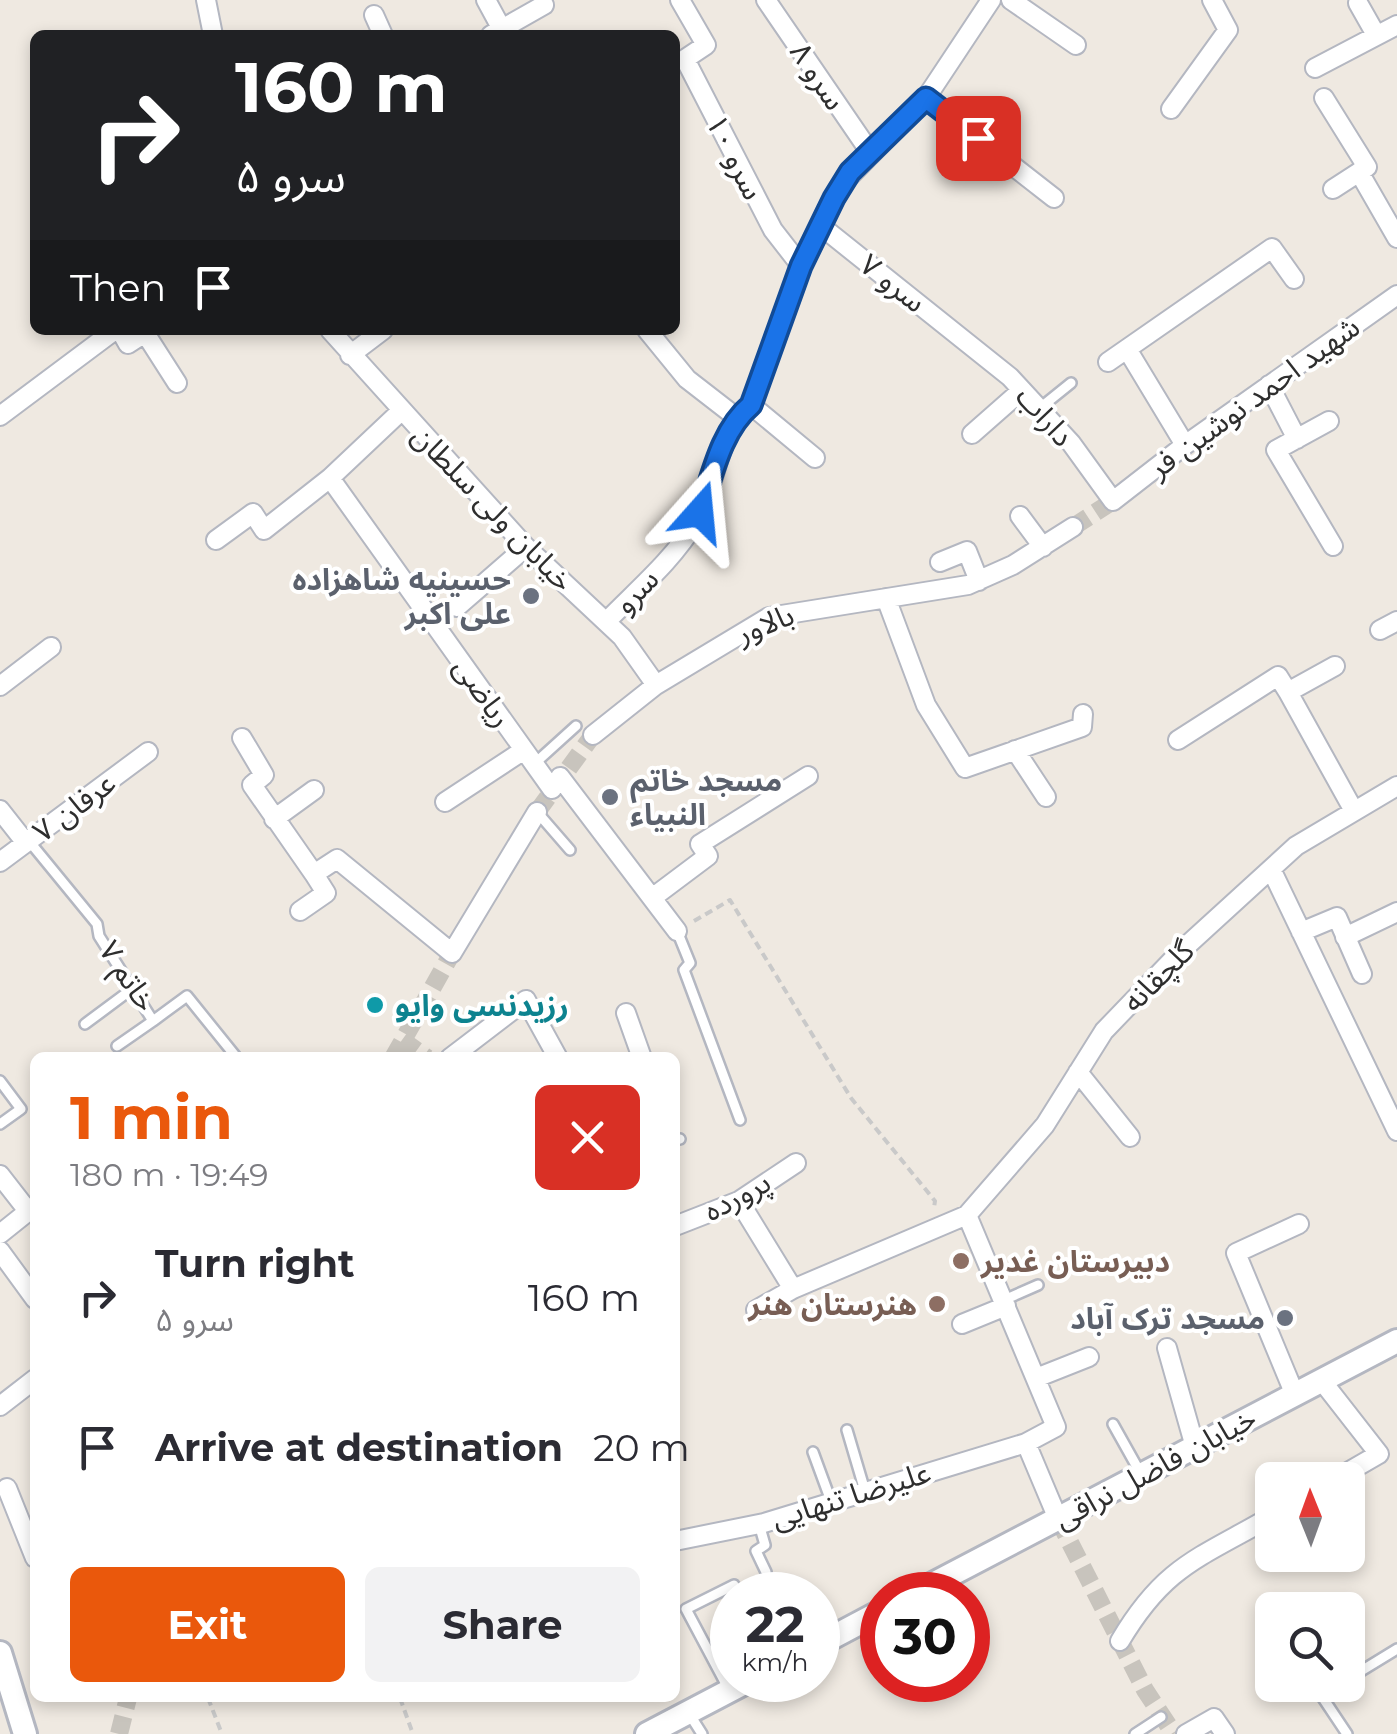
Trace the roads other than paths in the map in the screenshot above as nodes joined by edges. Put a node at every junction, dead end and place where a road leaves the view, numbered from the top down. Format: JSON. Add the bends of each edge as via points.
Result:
{"nodes":[{"id":1,"x":206,"y":0,"type":"edge"},
{"id":2,"x":486,"y":0,"type":"edge"},
{"id":3,"x":680,"y":0,"type":"edge"},
{"id":4,"x":766,"y":0,"type":"edge"},
{"id":5,"x":991,"y":0,"type":"edge"},
{"id":6,"x":1011,"y":0,"type":"edge"},
{"id":7,"x":1212,"y":0,"type":"edge"},
{"id":8,"x":1358,"y":4,"type":"dead end"},
{"id":9,"x":544,"y":5,"type":"dead end"},
{"id":10,"x":374,"y":15,"type":"dead end"},
{"id":11,"x":1397,"y":25,"type":"edge"},
{"id":12,"x":211,"y":30,"type":"edge"},
{"id":13,"x":380,"y":30,"type":"edge"},
{"id":14,"x":498,"y":30,"type":"edge"},
{"id":15,"x":504,"y":30,"type":"edge"},
{"id":16,"x":1375,"y":33,"type":"junction"},
{"id":17,"x":1076,"y":45,"type":"dead end"},
{"id":18,"x":1316,"y":68,"type":"dead end"},
{"id":19,"x":926,"y":98,"type":"junction"},
{"id":20,"x":1324,"y":98,"type":"dead end"},
{"id":21,"x":1170,"y":110,"type":"dead end"},
{"id":22,"x":870,"y":152,"type":"junction"},
{"id":23,"x":1359,"y":172,"type":"junction"},
{"id":24,"x":1333,"y":190,"type":"dead end"},
{"id":25,"x":1054,"y":198,"type":"dead end"},
{"id":26,"x":820,"y":226,"type":"junction"},
{"id":27,"x":1397,"y":238,"type":"edge"},
{"id":28,"x":801,"y":266,"type":"junction"},
{"id":29,"x":1294,"y":280,"type":"dead end"},
{"id":30,"x":1397,"y":295,"type":"edge"},
{"id":31,"x":111,"y":335,"type":"edge"},
{"id":32,"x":122,"y":335,"type":"edge"},
{"id":33,"x":142,"y":335,"type":"edge"},
{"id":34,"x":146,"y":335,"type":"edge"},
{"id":35,"x":334,"y":335,"type":"edge"},
{"id":36,"x":376,"y":335,"type":"edge"},
{"id":37,"x":651,"y":335,"type":"edge"},
{"id":38,"x":966,"y":340,"type":"joint"},
{"id":39,"x":1127,"y":349,"type":"junction"},
{"id":40,"x":350,"y":355,"type":"junction"},
{"id":41,"x":1108,"y":362,"type":"dead end"},
{"id":42,"x":177,"y":383,"type":"dead end"},
{"id":43,"x":1071,"y":383,"type":"dead end"},
{"id":44,"x":1270,"y":384,"type":"junction"},
{"id":45,"x":1022,"y":390,"type":"junction"},
{"id":46,"x":1040,"y":408,"type":"junction"},
{"id":47,"x":744,"y":411,"type":"junction"},
{"id":48,"x":400,"y":412,"type":"junction"},
{"id":49,"x":0,"y":416,"type":"edge"},
{"id":50,"x":1329,"y":421,"type":"dead end"},
{"id":51,"x":972,"y":434,"type":"dead end"},
{"id":52,"x":1297,"y":439,"type":"junction"},
{"id":53,"x":1184,"y":444,"type":"junction"},
{"id":54,"x":815,"y":458,"type":"dead end"},
{"id":55,"x":330,"y":478,"type":"junction"},
{"id":56,"x":1112,"y":501,"type":"joint"},
{"id":57,"x":1020,"y":516,"type":"dead end"},
{"id":58,"x":1073,"y":527,"type":"tunnel mouth"},
{"id":59,"x":216,"y":540,"type":"dead end"},
{"id":60,"x":1333,"y":546,"type":"dead end"},
{"id":61,"x":526,"y":547,"type":"junction"},
{"id":62,"x":1043,"y":547,"type":"junction"},
{"id":63,"x":940,"y":562,"type":"dead end"},
{"id":64,"x":979,"y":581,"type":"junction"},
{"id":65,"x":886,"y":598,"type":"junction"},
{"id":66,"x":457,"y":607,"type":"dead end"},
{"id":67,"x":607,"y":621,"type":"junction"},
{"id":68,"x":51,"y":647,"type":"dead end"},
{"id":69,"x":1335,"y":666,"type":"dead end"},
{"id":70,"x":656,"y":685,"type":"junction"},
{"id":71,"x":0,"y":686,"type":"edge"},
{"id":72,"x":1288,"y":692,"type":"junction"},
{"id":73,"x":1083,"y":714,"type":"dead end"},
{"id":74,"x":576,"y":726,"type":"dead end"},
{"id":75,"x":593,"y":735,"type":"tunnel mouth"},
{"id":76,"x":242,"y":738,"type":"dead end"},
{"id":77,"x":1178,"y":740,"type":"dead end"},
{"id":78,"x":1015,"y":750,"type":"junction"},
{"id":79,"x":148,"y":752,"type":"dead end"},
{"id":80,"x":529,"y":757,"type":"junction"},
{"id":81,"x":808,"y":776,"type":"dead end"},
{"id":82,"x":1397,"y":786,"type":"edge"},
{"id":83,"x":314,"y":790,"type":"dead end"},
{"id":84,"x":1046,"y":797,"type":"dead end"},
{"id":85,"x":446,"y":802,"type":"dead end"},
{"id":86,"x":0,"y":810,"type":"edge"},
{"id":87,"x":537,"y":812,"type":"joint"},
{"id":88,"x":1354,"y":812,"type":"junction"},
{"id":89,"x":274,"y":819,"type":"junction"},
{"id":90,"x":27,"y":842,"type":"junction"},
{"id":91,"x":570,"y":850,"type":"dead end"},
{"id":92,"x":0,"y":862,"type":"edge"},
{"id":93,"x":1271,"y":869,"type":"junction"},
{"id":94,"x":314,"y":874,"type":"junction"},
{"id":95,"x":652,"y":898,"type":"junction"},
{"id":96,"x":300,"y":911,"type":"dead end"},
{"id":97,"x":1397,"y":912,"type":"edge"},
{"id":98,"x":677,"y":932,"type":"joint"},
{"id":99,"x":1301,"y":932,"type":"junction"},
{"id":100,"x":1346,"y":937,"type":"junction"},
{"id":101,"x":1362,"y":974,"type":"dead end"},
{"id":102,"x":132,"y":989,"type":"junction"},
{"id":103,"x":626,"y":1013,"type":"dead end"},
{"id":104,"x":153,"y":1021,"type":"junction"},
{"id":105,"x":84,"y":1024,"type":"dead end"},
{"id":106,"x":117,"y":1046,"type":"dead end"},
{"id":107,"x":232,"y":1052,"type":"edge"},
{"id":108,"x":458,"y":1052,"type":"edge"},
{"id":109,"x":555,"y":1052,"type":"edge"},
{"id":110,"x":640,"y":1052,"type":"edge"},
{"id":111,"x":1078,"y":1072,"type":"junction"},
{"id":112,"x":0,"y":1081,"type":"edge"},
{"id":113,"x":740,"y":1120,"type":"dead end"},
{"id":114,"x":0,"y":1124,"type":"edge"},
{"id":115,"x":1397,"y":1131,"type":"edge"},
{"id":116,"x":1130,"y":1137,"type":"dead end"},
{"id":117,"x":796,"y":1163,"type":"dead end"},
{"id":118,"x":0,"y":1175,"type":"edge"},
{"id":119,"x":739,"y":1201,"type":"junction"},
{"id":120,"x":30,"y":1206,"type":"edge"},
{"id":121,"x":30,"y":1210,"type":"edge"},
{"id":122,"x":967,"y":1215,"type":"junction"},
{"id":123,"x":680,"y":1224,"type":"edge"},
{"id":124,"x":1299,"y":1224,"type":"dead end"},
{"id":125,"x":0,"y":1234,"type":"edge"},
{"id":126,"x":0,"y":1251,"type":"edge"},
{"id":127,"x":1038,"y":1285,"type":"dead end"},
{"id":128,"x":793,"y":1289,"type":"junction"},
{"id":129,"x":30,"y":1292,"type":"edge"},
{"id":130,"x":1005,"y":1303,"type":"junction"},
{"id":131,"x":756,"y":1310,"type":"dead end"},
{"id":132,"x":962,"y":1324,"type":"dead end"},
{"id":133,"x":1397,"y":1341,"type":"edge"},
{"id":134,"x":1167,"y":1348,"type":"dead end"},
{"id":135,"x":1089,"y":1357,"type":"dead end"},
{"id":136,"x":1036,"y":1378,"type":"junction"},
{"id":137,"x":1322,"y":1381,"type":"junction"},
{"id":138,"x":30,"y":1384,"type":"edge"},
{"id":139,"x":1295,"y":1394,"type":"junction"},
{"id":140,"x":0,"y":1406,"type":"edge"},
{"id":141,"x":1113,"y":1424,"type":"dead end"},
{"id":142,"x":848,"y":1430,"type":"dead end"},
{"id":143,"x":1026,"y":1443,"type":"junction"},
{"id":144,"x":1195,"y":1447,"type":"junction"},
{"id":145,"x":813,"y":1452,"type":"dead end"},
{"id":146,"x":1365,"y":1462,"type":"edge"},
{"id":147,"x":1142,"y":1476,"type":"junction"},
{"id":148,"x":7,"y":1488,"type":"dead end"},
{"id":149,"x":865,"y":1490,"type":"junction"},
{"id":150,"x":832,"y":1501,"type":"junction"},
{"id":151,"x":1058,"y":1519,"type":"junction"},
{"id":152,"x":759,"y":1524,"type":"junction"},
{"id":153,"x":1255,"y":1531,"type":"edge"},
{"id":154,"x":680,"y":1541,"type":"edge"},
{"id":155,"x":30,"y":1546,"type":"edge"},
{"id":156,"x":766,"y":1572,"type":"dead end"},
{"id":157,"x":956,"y":1572,"type":"edge"},
{"id":158,"x":710,"y":1597,"type":"edge"},
{"id":159,"x":1120,"y":1641,"type":"dead end"},
{"id":160,"x":710,"y":1643,"type":"edge"},
{"id":161,"x":1397,"y":1649,"type":"edge"},
{"id":162,"x":0,"y":1653,"type":"edge"},
{"id":163,"x":1365,"y":1669,"type":"edge"},
{"id":164,"x":710,"y":1701,"type":"edge"},
{"id":165,"x":1325,"y":1702,"type":"edge"},
{"id":166,"x":688,"y":1712,"type":"junction"},
{"id":167,"x":1161,"y":1717,"type":"dead end"},
{"id":168,"x":25,"y":1734,"type":"edge"},
{"id":169,"x":647,"y":1734,"type":"edge"},
{"id":170,"x":702,"y":1734,"type":"edge"},
{"id":171,"x":1135,"y":1734,"type":"edge"},
{"id":172,"x":1186,"y":1734,"type":"edge"},
{"id":173,"x":1225,"y":1734,"type":"edge"},
{"id":174,"x":1346,"y":1734,"type":"edge"}],
"edges":[{"from":1,"to":12,"type":"street"},
{"from":2,"to":14,"type":"street"},
{"from":3,"to":28,"type":"street","name":"سرو ۱۰","via":[[706,45],[685,59],[773,230]]},
{"from":4,"to":22,"type":"street","name":"سرو ۸"},
{"from":5,"to":19,"type":"street","name":"سرو"},
{"from":6,"to":17,"type":"street"},
{"from":7,"to":21,"type":"street","via":[[1228,30]]},
{"from":8,"to":16,"type":"street"},
{"from":9,"to":15,"type":"street"},
{"from":10,"to":13,"type":"street"},
{"from":11,"to":16,"type":"street"},
{"from":16,"to":18,"type":"street"},
{"from":19,"to":22,"type":"street","name":"سرو"},
{"from":19,"to":25,"type":"street"},
{"from":20,"to":23,"type":"street","via":[[1367,167]]},
{"from":22,"to":26,"type":"street","name":"سرو","via":[[841,184]]},
{"from":23,"to":24,"type":"street"},
{"from":23,"to":27,"type":"street"},
{"from":26,"to":28,"type":"street","name":"سرو"},
{"from":26,"to":38,"type":"street","name":"سرو ۷"},
{"from":28,"to":47,"type":"street","name":"سرو"},
{"from":29,"to":39,"type":"street","via":[[1272,248]]},
{"from":30,"to":44,"type":"street","name":"شهید احمد نوشین فر"},
{"from":31,"to":49,"type":"street"},
{"from":32,"to":33,"type":"street","via":[[128,344]]},
{"from":34,"to":42,"type":"street"},
{"from":35,"to":40,"type":"street","name":"خیابان ولی سلطان"},
{"from":36,"to":40,"type":"street"},
{"from":37,"to":47,"type":"street","via":[[687,379]]},
{"from":38,"to":45,"type":"street","name":"داراب"},
{"from":39,"to":41,"type":"street"},
{"from":39,"to":53,"type":"street"},
{"from":40,"to":48,"type":"street","name":"خیابان ولی سلطان"},
{"from":43,"to":46,"type":"lane"},
{"from":44,"to":52,"type":"street"},
{"from":44,"to":53,"type":"street","name":"شهید احمد نوشین فر"},
{"from":45,"to":46,"type":"street","name":"داراب"},
{"from":45,"to":51,"type":"street"},
{"from":46,"to":56,"type":"street","name":"داراب"},
{"from":47,"to":54,"type":"street"},
{"from":47,"to":67,"type":"street","name":"سرو","via":[[695,523]]},
{"from":48,"to":55,"type":"street"},
{"from":48,"to":61,"type":"street","name":"خیابان ولی سلطان"},
{"from":50,"to":52,"type":"street"},
{"from":52,"to":60,"type":"street","via":[[1276,450]]},
{"from":53,"to":56,"type":"street","name":"شهید احمد نوشین فر"},
{"from":55,"to":59,"type":"street","via":[[264,530],[253,512]]},
{"from":55,"to":80,"type":"street","name":"ریاضی"},
{"from":57,"to":62,"type":"street"},
{"from":58,"to":62,"type":"street","name":"بالاور"},
{"from":61,"to":66,"type":"street"},
{"from":61,"to":67,"type":"street","name":"خیابان ولی سلطان"},
{"from":62,"to":64,"type":"street","name":"بالاور"},
{"from":63,"to":64,"type":"street","via":[[967,552]]},
{"from":64,"to":65,"type":"street","name":"بالاور"},
{"from":65,"to":70,"type":"street","name":"بالاور","via":[[782,612]]},
{"from":65,"to":78,"type":"street","via":[[926,705],[965,768]]},
{"from":67,"to":70,"type":"street","name":"خیابان ولی سلطان"},
{"from":68,"to":71,"type":"street"},
{"from":69,"to":72,"type":"street"},
{"from":70,"to":75,"type":"street","name":"بالاور"},
{"from":72,"to":77,"type":"street","via":[[1278,676]]},
{"from":72,"to":88,"type":"street"},
{"from":73,"to":78,"type":"street","via":[[1082,726]]},
{"from":74,"to":80,"type":"lane"},
{"from":76,"to":89,"type":"street","via":[[264,775],[252,785]]},
{"from":78,"to":84,"type":"street"},
{"from":79,"to":90,"type":"street","name":"عرفان ۷"},
{"from":80,"to":85,"type":"street"},
{"from":80,"to":95,"type":"street","name":"ریاضی"},
{"from":81,"to":95,"type":"street","via":[[700,844],[708,856]]},
{"from":82,"to":88,"type":"street","name":"گلچقانه"},
{"from":83,"to":89,"type":"street"},
{"from":86,"to":90,"type":"street"},
{"from":87,"to":91,"type":"lane"},
{"from":87,"to":94,"type":"street","via":[[452,953],[337,859]]},
{"from":88,"to":93,"type":"street","name":"گلچقانه"},
{"from":89,"to":94,"type":"street"},
{"from":90,"to":92,"type":"street","name":"عرفان ۷"},
{"from":90,"to":102,"type":"lane","name":"خاتم ۷","via":[[97,924]]},
{"from":93,"to":99,"type":"street"},
{"from":93,"to":111,"type":"street","name":"گلچقانه","via":[[1104,1031]]},
{"from":94,"to":96,"type":"street","via":[[326,893]]},
{"from":95,"to":98,"type":"street","name":"ریاضی"},
{"from":97,"to":100,"type":"street"},
{"from":98,"to":113,"type":"lane","via":[[690,962],[684,970]]},
{"from":99,"to":100,"type":"street","via":[[1337,917]]},
{"from":99,"to":115,"type":"street"},
{"from":100,"to":101,"type":"street"},
{"from":102,"to":104,"type":"lane","name":"خاتم ۷"},
{"from":102,"to":105,"type":"lane"},
{"from":103,"to":110,"type":"street"},
{"from":104,"to":106,"type":"lane"},
{"from":104,"to":107,"type":"lane","name":"خاتم ۷","via":[[186,996]]},
{"from":108,"to":109,"type":"street","via":[[526,1000]]},
{"from":111,"to":116,"type":"street"},
{"from":111,"to":122,"type":"street","name":"گلچقانه","via":[[1045,1126]]},
{"from":112,"to":114,"type":"lane","via":[[21,1109]]},
{"from":117,"to":119,"type":"street","name":"پرورده"},
{"from":118,"to":120,"type":"street"},
{"from":119,"to":123,"type":"street","name":"پرورده"},
{"from":119,"to":128,"type":"street"},
{"from":121,"to":125,"type":"street"},
{"from":122,"to":128,"type":"street"},
{"from":122,"to":130,"type":"street"},
{"from":124,"to":139,"type":"street","via":[[1236,1253]]},
{"from":126,"to":129,"type":"street"},
{"from":127,"to":130,"type":"lane"},
{"from":128,"to":131,"type":"street"},
{"from":130,"to":132,"type":"street"},
{"from":130,"to":136,"type":"street"},
{"from":133,"to":137,"type":"main road","name":"خیابان فاضل نراقی"},
{"from":134,"to":144,"type":"street"},
{"from":135,"to":136,"type":"street"},
{"from":136,"to":143,"type":"street","via":[[1056,1427]]},
{"from":137,"to":139,"type":"main road","name":"خیابان فاضل نراقی"},
{"from":137,"to":146,"type":"street","via":[[1379,1454]]},
{"from":138,"to":140,"type":"street"},
{"from":139,"to":144,"type":"main road","name":"خیابان فاضل نراقی"},
{"from":141,"to":147,"type":"lane"},
{"from":142,"to":149,"type":"lane"},
{"from":143,"to":149,"type":"street","name":"علیرضا تنهایی"},
{"from":143,"to":151,"type":"street"},
{"from":144,"to":147,"type":"main road","name":"خیابان فاضل نراقی"},
{"from":145,"to":150,"type":"lane"},
{"from":147,"to":151,"type":"main road","name":"خیابان فاضل نراقی"},
{"from":148,"to":155,"type":"street"},
{"from":149,"to":150,"type":"street","name":"علیرضا تنهایی"},
{"from":150,"to":152,"type":"street","name":"علیرضا تنهایی"},
{"from":151,"to":157,"type":"main road","name":"خیابان فاضل نراقی"},
{"from":152,"to":154,"type":"street","name":"علیرضا تنهایی"},
{"from":152,"to":156,"type":"lane","via":[[765,1546],[756,1551]]},
{"from":153,"to":159,"type":"street","via":[[1172,1572],[1145,1598]]},
{"from":158,"to":160,"type":"lane","via":[[686,1609]]},
{"from":161,"to":163,"type":"lane"},
{"from":162,"to":168,"type":"main road"},
{"from":164,"to":166,"type":"main road"},
{"from":165,"to":174,"type":"lane"},
{"from":166,"to":169,"type":"main road"},
{"from":166,"to":170,"type":"lane"},
{"from":167,"to":171,"type":"lane"},
{"from":172,"to":173,"type":"street","via":[[1214,1718]]}]}
